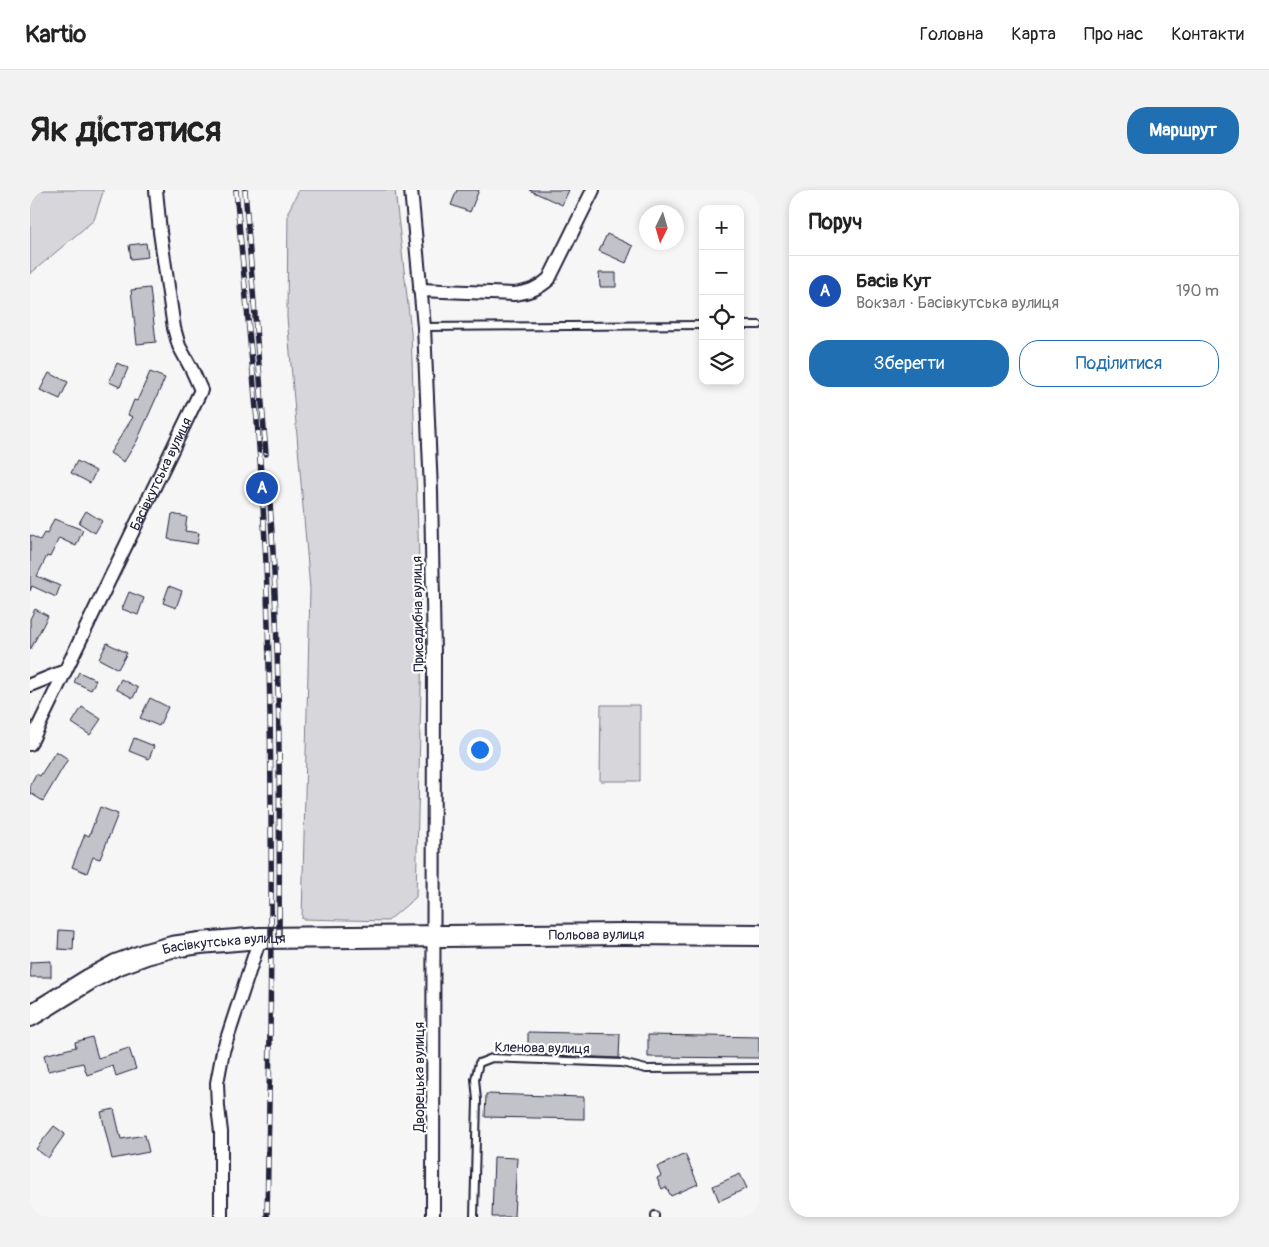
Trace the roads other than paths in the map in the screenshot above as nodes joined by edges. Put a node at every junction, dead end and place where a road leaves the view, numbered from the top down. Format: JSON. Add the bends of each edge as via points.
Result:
{"nodes":[{"id":1,"x":156,"y":190,"type":"edge"},
{"id":2,"x":411,"y":190,"type":"edge"},
{"id":3,"x":593,"y":190,"type":"edge"},
{"id":4,"x":420,"y":290,"type":"junction"},
{"id":5,"x":744,"y":325,"type":"edge"},
{"id":6,"x":759,"y":325,"type":"edge"},
{"id":7,"x":699,"y":326,"type":"edge"},
{"id":8,"x":424,"y":327,"type":"junction"},
{"id":9,"x":66,"y":671,"type":"junction"},
{"id":10,"x":30,"y":685,"type":"edge"},
{"id":11,"x":30,"y":744,"type":"edge"},
{"id":12,"x":759,"y":935,"type":"edge"},
{"id":13,"x":434,"y":937,"type":"junction"},
{"id":14,"x":260,"y":938,"type":"junction"},
{"id":15,"x":30,"y":1016,"type":"edge"},
{"id":16,"x":759,"y":1068,"type":"edge"},
{"id":17,"x":220,"y":1217,"type":"edge"},
{"id":18,"x":433,"y":1217,"type":"edge"},
{"id":19,"x":474,"y":1217,"type":"edge"}],
"edges":[{"from":1,"to":9,"type":"street","name":"Басівкутська вулиця","via":[[174,328],[179,346],[201,390]]},
{"from":2,"to":4,"type":"street","name":"Присадибна вулиця"},
{"from":3,"to":4,"type":"street","via":[[549,279],[540,288],[514,294]]},
{"from":4,"to":8,"type":"street","name":"Присадибна вулиця"},
{"from":5,"to":6,"type":"lane"},
{"from":7,"to":8,"type":"lane"},
{"from":8,"to":13,"type":"street","name":"Присадибна вулиця","via":[[432,500]]},
{"from":9,"to":10,"type":"street"},
{"from":9,"to":11,"type":"street","name":"Басівкутська вулиця"},
{"from":12,"to":13,"type":"main road","name":"Польова вулиця"},
{"from":13,"to":14,"type":"main road","name":"Басівкутська вулиця"},
{"from":13,"to":18,"type":"street","name":"Дворецька вулиця"},
{"from":14,"to":15,"type":"main road","name":"Басівкутська вулиця","via":[[200,943],[146,954],[116,965]]},
{"from":14,"to":17,"type":"street","via":[[223,1051],[217,1083]]},
{"from":16,"to":19,"type":"lane","name":"Кленова вулиця","via":[[646,1069],[622,1063],[492,1058],[480,1063],[475,1079]]}]}
